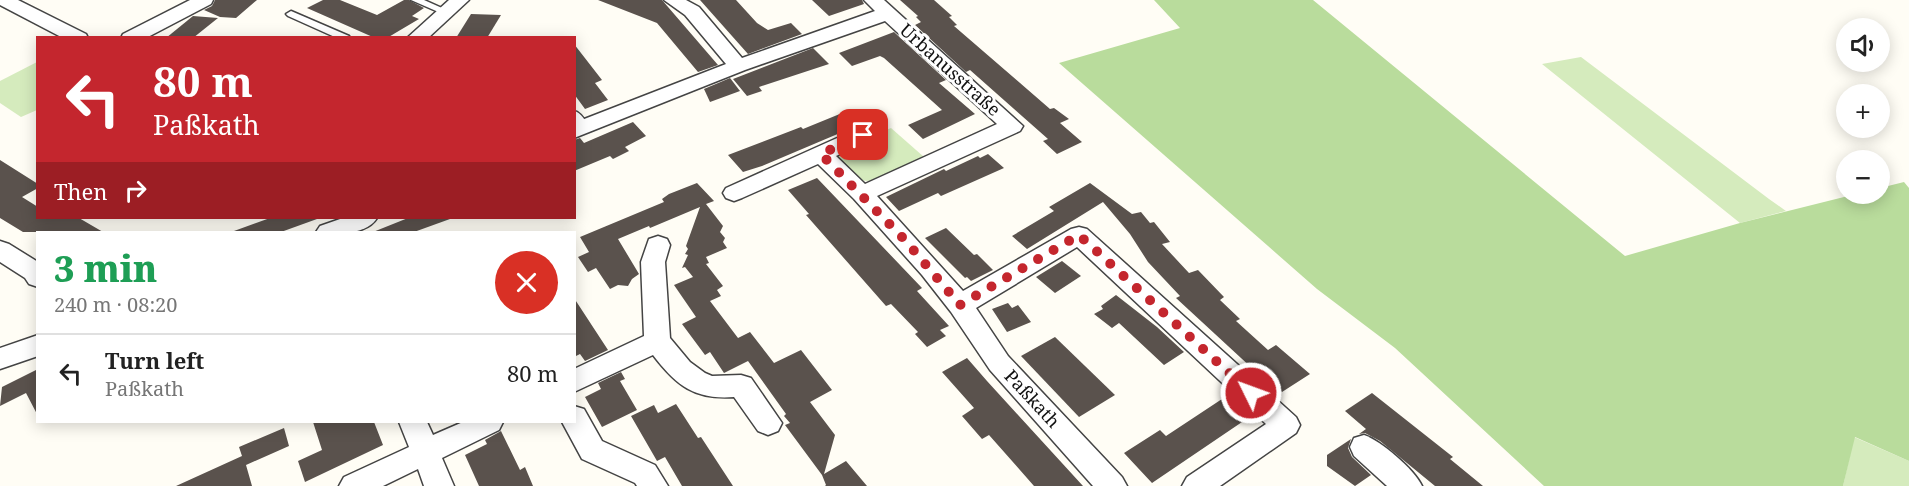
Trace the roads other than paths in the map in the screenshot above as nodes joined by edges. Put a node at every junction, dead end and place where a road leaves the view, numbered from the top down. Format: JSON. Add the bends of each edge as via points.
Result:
{"nodes":[{"id":1,"x":4,"y":0,"type":"edge"},
{"id":2,"x":204,"y":0,"type":"edge"},
{"id":3,"x":416,"y":0,"type":"edge"},
{"id":4,"x":673,"y":0,"type":"edge"},
{"id":5,"x":453,"y":6,"type":"edge"},
{"id":6,"x":881,"y":7,"type":"edge"},
{"id":7,"x":291,"y":14,"type":"dead end"},
{"id":8,"x":75,"y":36,"type":"edge"},
{"id":9,"x":134,"y":36,"type":"edge"},
{"id":10,"x":341,"y":36,"type":"edge"},
{"id":11,"x":418,"y":36,"type":"edge"},
{"id":12,"x":738,"y":66,"type":"junction"},
{"id":13,"x":578,"y":124,"type":"edge"},
{"id":14,"x":863,"y":135,"type":"dead end"},
{"id":15,"x":821,"y":154,"type":"junction"},
{"id":16,"x":734,"y":193,"type":"dead end"},
{"id":17,"x":862,"y":194,"type":"junction"},
{"id":18,"x":362,"y":219,"type":"edge"},
{"id":19,"x":335,"y":228,"type":"edge"},
{"id":20,"x":657,"y":245,"type":"dead end"},
{"id":21,"x":0,"y":250,"type":"edge"},
{"id":22,"x":36,"y":276,"type":"edge"},
{"id":23,"x":960,"y":305,"type":"junction"},
{"id":24,"x":657,"y":341,"type":"junction"},
{"id":25,"x":36,"y":346,"type":"edge"},
{"id":26,"x":0,"y":359,"type":"edge"},
{"id":27,"x":576,"y":380,"type":"edge"},
{"id":28,"x":576,"y":421,"type":"edge"},
{"id":29,"x":413,"y":423,"type":"edge"},
{"id":30,"x":487,"y":423,"type":"edge"},
{"id":31,"x":768,"y":423,"type":"dead end"},
{"id":32,"x":1364,"y":447,"type":"dead end"},
{"id":33,"x":425,"y":452,"type":"junction"},
{"id":34,"x":354,"y":486,"type":"edge"},
{"id":35,"x":439,"y":486,"type":"edge"},
{"id":36,"x":653,"y":486,"type":"edge"},
{"id":37,"x":1112,"y":486,"type":"edge"},
{"id":38,"x":1197,"y":486,"type":"edge"},
{"id":39,"x":1407,"y":486,"type":"edge"}],
"edges":[{"from":1,"to":8,"type":"street"},
{"from":2,"to":9,"type":"street"},
{"from":3,"to":5,"type":"lane"},
{"from":4,"to":12,"type":"street","via":[[692,11]]},
{"from":5,"to":11,"type":"street"},
{"from":6,"to":12,"type":"street","name":"Urbanusstraße"},
{"from":6,"to":17,"type":"street","name":"Urbanusstraße","via":[[1012,126]]},
{"from":7,"to":10,"type":"lane"},
{"from":12,"to":13,"type":"street","name":"Urbanusstraße"},
{"from":14,"to":15,"type":"street"},
{"from":15,"to":16,"type":"street"},
{"from":15,"to":17,"type":"street","name":"Paßkath"},
{"from":17,"to":23,"type":"street","name":"Paßkath"},
{"from":18,"to":19,"type":"street"},
{"from":20,"to":24,"type":"street","via":[[653,262]]},
{"from":21,"to":22,"type":"street"},
{"from":23,"to":37,"type":"street","name":"Paßkath","via":[[999,363]]},
{"from":23,"to":38,"type":"street","via":[[1079,235],[1286,425]]},
{"from":24,"to":27,"type":"street"},
{"from":24,"to":31,"type":"street","via":[[678,368],[696,381],[712,387],[741,386]]},
{"from":25,"to":26,"type":"street"},
{"from":28,"to":36,"type":"street","via":[[592,450],[645,474]]},
{"from":29,"to":33,"type":"street"},
{"from":30,"to":33,"type":"street"},
{"from":32,"to":39,"type":"street"},
{"from":33,"to":34,"type":"street"},
{"from":33,"to":35,"type":"street"}]}
